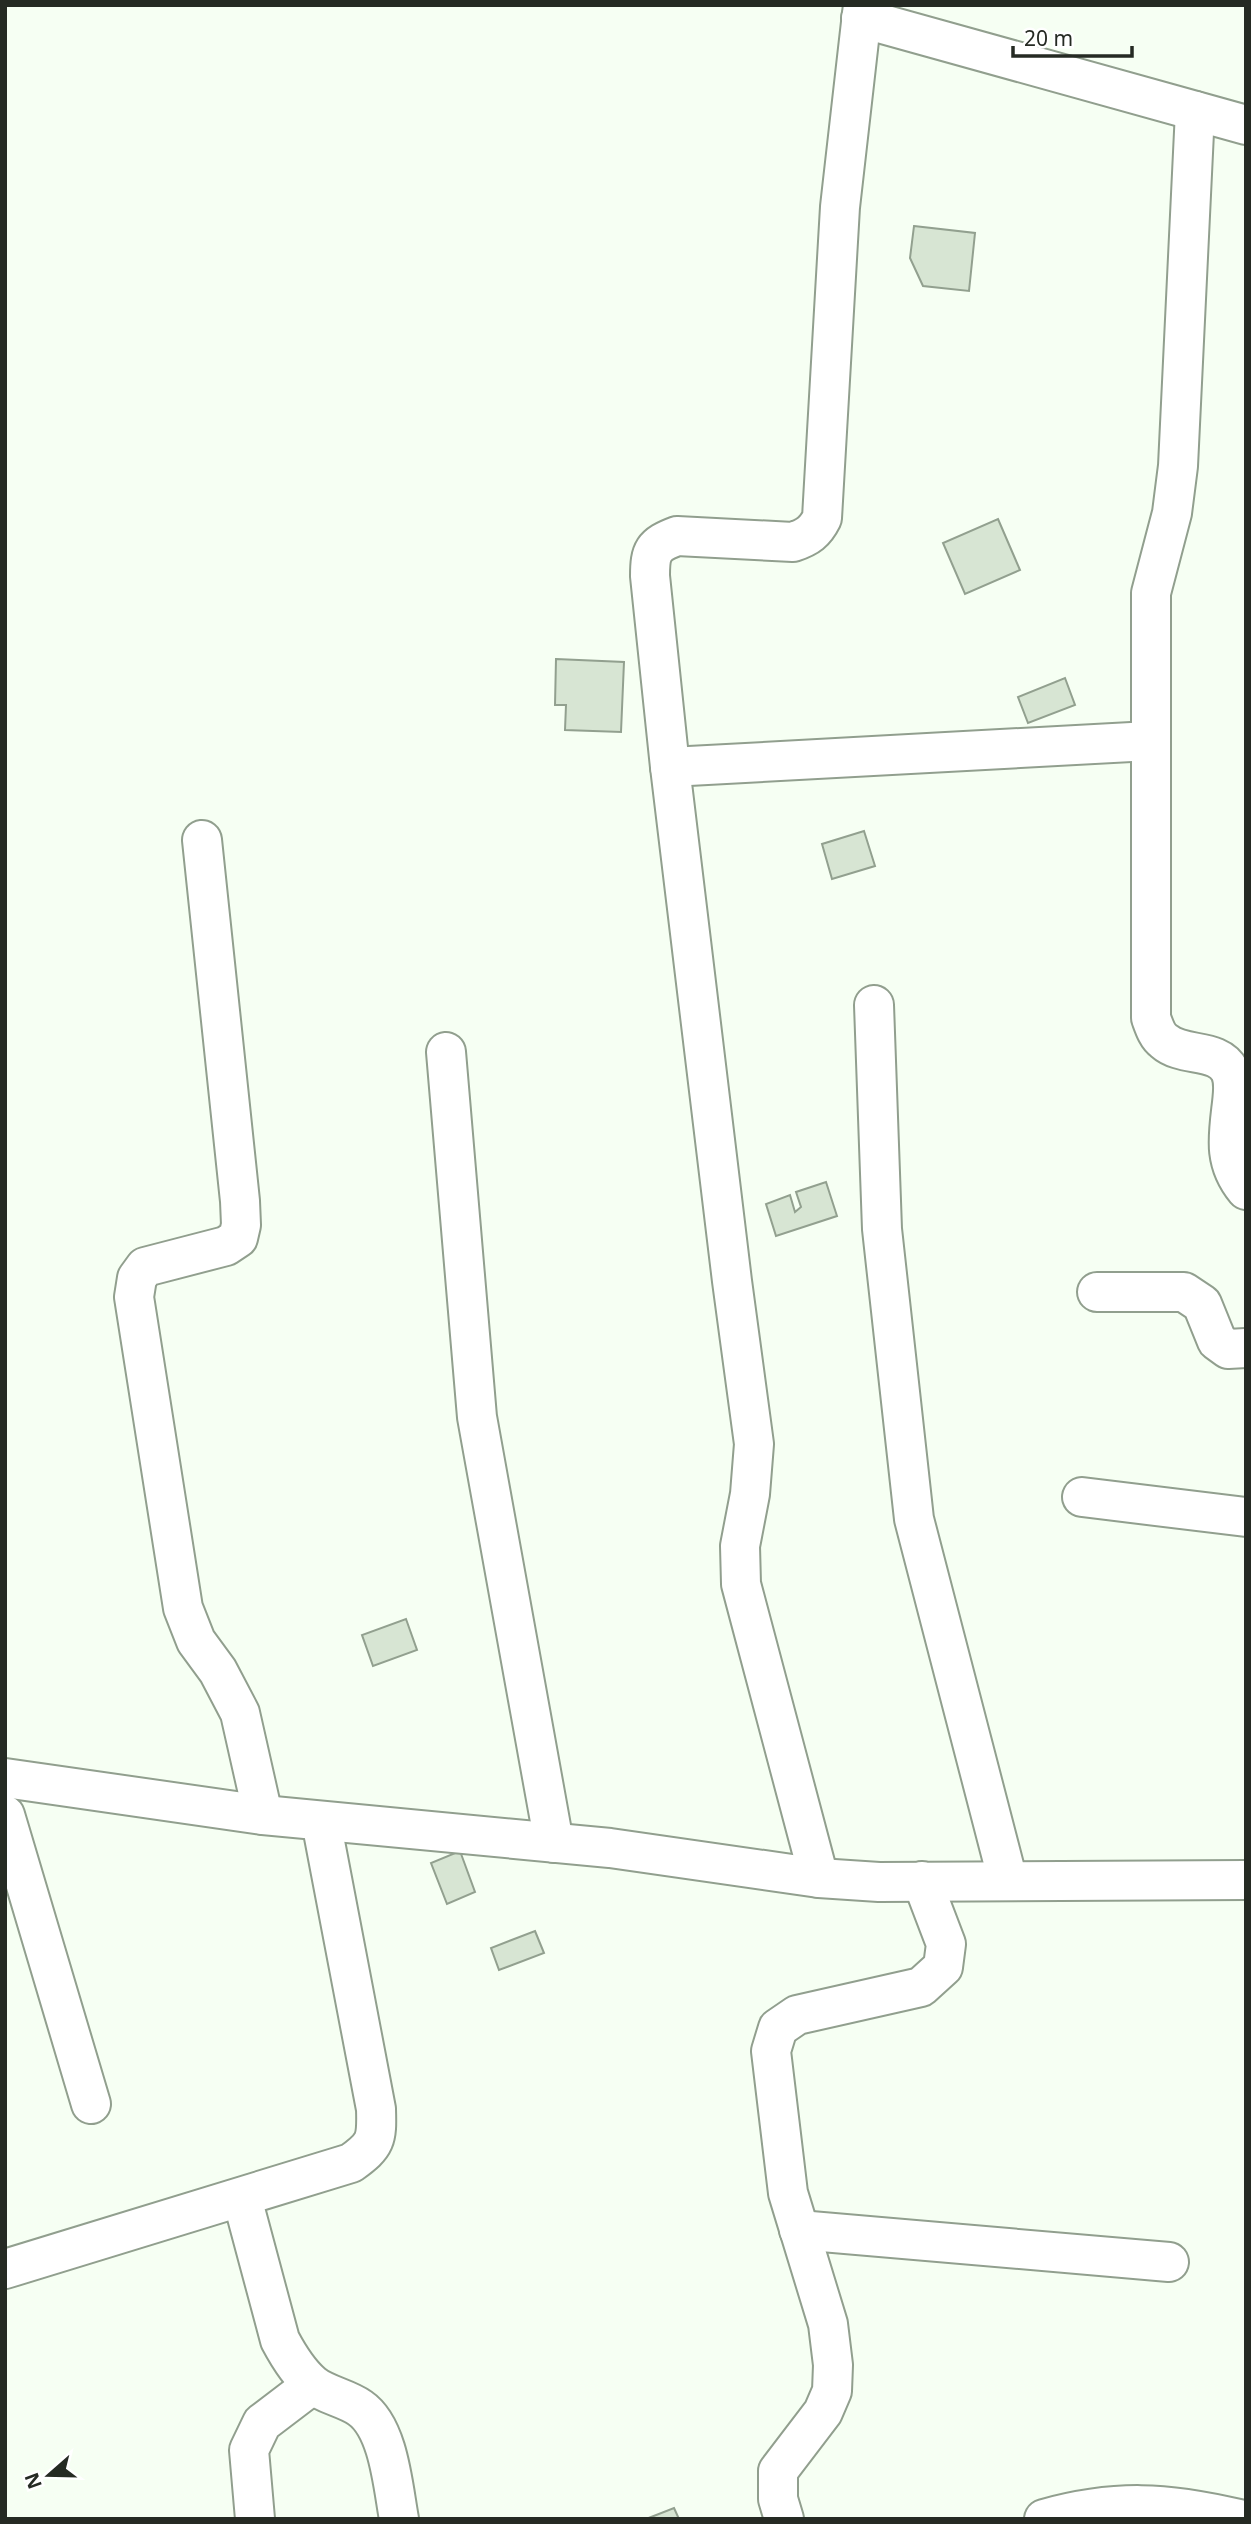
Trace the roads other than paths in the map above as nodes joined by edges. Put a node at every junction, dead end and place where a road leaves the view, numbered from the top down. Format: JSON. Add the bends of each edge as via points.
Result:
{"nodes":[{"id":1,"x":862,"y":12,"type":"edge"},
{"id":2,"x":1195,"y":111,"type":"junction"},
{"id":3,"x":1246,"y":125,"type":"edge"},
{"id":4,"x":1150,"y":741,"type":"junction"},
{"id":5,"x":670,"y":767,"type":"junction"},
{"id":6,"x":202,"y":840,"type":"dead end"},
{"id":7,"x":874,"y":1004,"type":"dead end"},
{"id":8,"x":446,"y":1052,"type":"dead end"},
{"id":9,"x":1246,"y":1190,"type":"edge"},
{"id":10,"x":1097,"y":1292,"type":"dead end"},
{"id":11,"x":1246,"y":1348,"type":"edge"},
{"id":12,"x":1082,"y":1497,"type":"dead end"},
{"id":13,"x":1246,"y":1517,"type":"edge"},
{"id":14,"x":5,"y":1778,"type":"edge"},
{"id":15,"x":5,"y":1815,"type":"edge"},
{"id":16,"x":263,"y":1815,"type":"junction"},
{"id":17,"x":321,"y":1821,"type":"junction"},
{"id":18,"x":554,"y":1843,"type":"junction"},
{"id":19,"x":819,"y":1878,"type":"junction"},
{"id":20,"x":1246,"y":1880,"type":"edge"},
{"id":21,"x":922,"y":1881,"type":"junction"},
{"id":22,"x":1008,"y":1881,"type":"junction"},
{"id":23,"x":91,"y":2104,"type":"dead end"},
{"id":24,"x":242,"y":2198,"type":"junction"},
{"id":25,"x":799,"y":2230,"type":"junction"},
{"id":26,"x":1170,"y":2262,"type":"dead end"},
{"id":27,"x":5,"y":2269,"type":"edge"},
{"id":28,"x":312,"y":2385,"type":"junction"},
{"id":29,"x":256,"y":2519,"type":"edge"},
{"id":30,"x":399,"y":2519,"type":"edge"},
{"id":31,"x":785,"y":2519,"type":"edge"},
{"id":32,"x":1044,"y":2519,"type":"edge"},
{"id":33,"x":1238,"y":2519,"type":"edge"}],
"edges":[{"from":1,"to":2,"type":"street"},
{"from":1,"to":5,"type":"street","via":[[840,207],[822,518],[817,529],[793,542],[677,536],[660,543],[650,560],[650,576]]},
{"from":2,"to":3,"type":"street"},
{"from":2,"to":4,"type":"street","via":[[1178,466],[1172,513],[1151,593]]},
{"from":4,"to":5,"type":"street"},
{"from":4,"to":9,"type":"street","via":[[1151,1018],[1164,1041],[1179,1050],[1220,1059],[1229,1070],[1233,1083],[1230,1162]]},
{"from":5,"to":19,"type":"street","via":[[754,1444],[740,1546],[741,1584]]},
{"from":6,"to":16,"type":"street","via":[[241,1224],[238,1238],[226,1246],[145,1267],[137,1278],[134,1297],[183,1608],[196,1641],[240,1713]]},
{"from":7,"to":22,"type":"street","via":[[882,1229],[914,1519]]},
{"from":8,"to":18,"type":"street","via":[[477,1417]]},
{"from":10,"to":11,"type":"street","via":[[1184,1292],[1202,1304],[1217,1342],[1228,1349]]},
{"from":12,"to":13,"type":"street"},
{"from":14,"to":16,"type":"street"},
{"from":15,"to":23,"type":"street"},
{"from":16,"to":17,"type":"street"},
{"from":17,"to":18,"type":"street"},
{"from":17,"to":24,"type":"street","via":[[376,2109],[377,2137],[369,2151],[351,2163]]},
{"from":18,"to":19,"type":"street"},
{"from":19,"to":21,"type":"street"},
{"from":20,"to":22,"type":"street"},
{"from":21,"to":22,"type":"street"},
{"from":21,"to":25,"type":"street","via":[[946,1944],[943,1967],[921,1987],[797,2015],[778,2028],[771,2051],[788,2193]]},
{"from":24,"to":27,"type":"street"},
{"from":24,"to":28,"type":"street","via":[[281,2340]]},
{"from":25,"to":26,"type":"street"},
{"from":25,"to":31,"type":"street","via":[[828,2324],[832,2391],[823,2412],[778,2471],[778,2499]]},
{"from":28,"to":29,"type":"street","via":[[262,2423],[249,2450]]},
{"from":28,"to":30,"type":"street","via":[[362,2409],[377,2430],[387,2450]]},
{"from":32,"to":33,"type":"street","via":[[1129,2503],[1194,2508]]}]}
